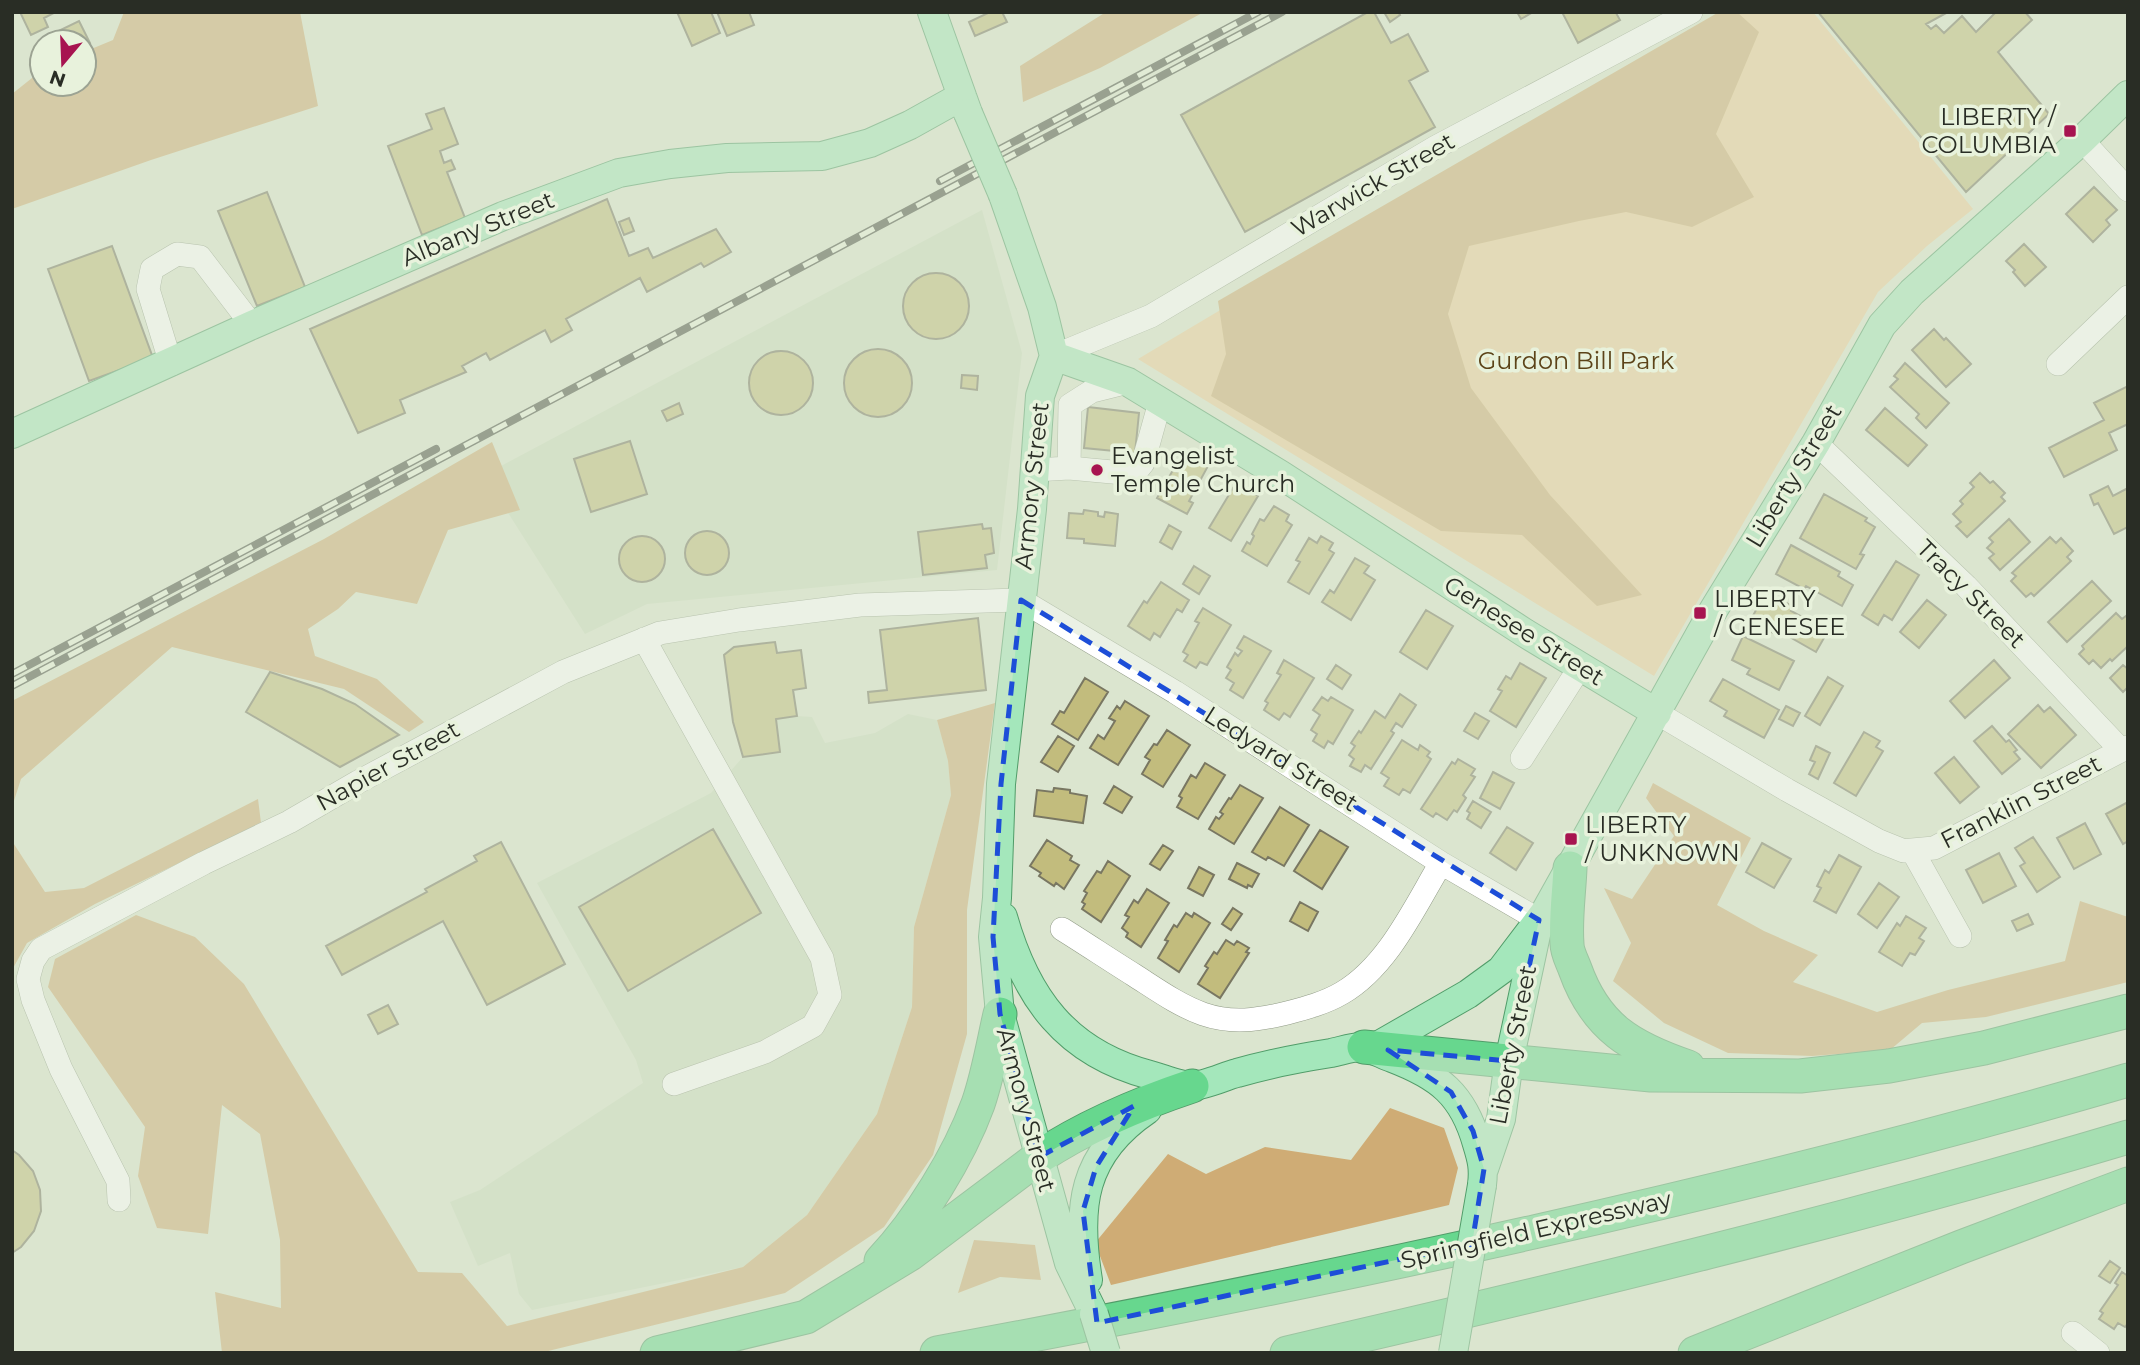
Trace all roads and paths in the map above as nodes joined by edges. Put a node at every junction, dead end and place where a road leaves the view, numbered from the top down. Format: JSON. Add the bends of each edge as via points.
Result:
{"nodes":[{"id":1,"x":932,"y":12,"type":"edge"},
{"id":2,"x":1691,"y":12,"type":"edge"},
{"id":3,"x":2128,"y":95,"type":"edge"},
{"id":4,"x":965,"y":104,"type":"junction"},
{"id":5,"x":2082,"y":140,"type":"junction"},
{"id":6,"x":2128,"y":190,"type":"edge"},
{"id":7,"x":2128,"y":297,"type":"edge"},
{"id":8,"x":252,"y":325,"type":"junction"},
{"id":9,"x":1054,"y":356,"type":"junction"},
{"id":10,"x":171,"y":364,"type":"junction"},
{"id":11,"x":2058,"y":364,"type":"dead end"},
{"id":12,"x":1128,"y":382,"type":"junction"},
{"id":13,"x":1160,"y":402,"type":"junction"},
{"id":14,"x":12,"y":434,"type":"edge"},
{"id":15,"x":1815,"y":443,"type":"junction"},
{"id":16,"x":1069,"y":468,"type":"junction"},
{"id":17,"x":1035,"y":470,"type":"junction"},
{"id":18,"x":1021,"y":600,"type":"junction"},
{"id":19,"x":644,"y":639,"type":"junction"},
{"id":20,"x":1580,"y":667,"type":"junction"},
{"id":21,"x":1657,"y":713,"type":"junction"},
{"id":22,"x":2124,"y":749,"type":"edge"},
{"id":23,"x":1522,"y":758,"type":"dead end"},
{"id":24,"x":1912,"y":850,"type":"junction"},
{"id":25,"x":1441,"y":863,"type":"junction"},
{"id":26,"x":1570,"y":868,"type":"junction"},
{"id":27,"x":997,"y":898,"type":"junction"},
{"id":28,"x":1539,"y":920,"type":"junction"},
{"id":29,"x":1062,"y":929,"type":"dead end"},
{"id":30,"x":1960,"y":936,"type":"dead end"},
{"id":31,"x":2128,"y":1012,"type":"edge"},
{"id":32,"x":1000,"y":1014,"type":"junction"},
{"id":33,"x":1369,"y":1048,"type":"junction"},
{"id":34,"x":1510,"y":1061,"type":"junction"},
{"id":35,"x":1714,"y":1076,"type":"junction"},
{"id":36,"x":2128,"y":1080,"type":"edge"},
{"id":37,"x":674,"y":1084,"type":"dead end"},
{"id":38,"x":1184,"y":1088,"type":"junction"},
{"id":39,"x":2128,"y":1137,"type":"edge"},
{"id":40,"x":1039,"y":1157,"type":"junction"},
{"id":41,"x":1483,"y":1177,"type":"junction"},
{"id":42,"x":2128,"y":1184,"type":"edge"},
{"id":43,"x":119,"y":1200,"type":"dead end"},
{"id":44,"x":1080,"y":1271,"type":"junction"},
{"id":45,"x":852,"y":1290,"type":"junction"},
{"id":46,"x":2073,"y":1333,"type":"dead end"},
{"id":47,"x":657,"y":1353,"type":"edge"},
{"id":48,"x":937,"y":1353,"type":"edge"},
{"id":49,"x":1106,"y":1353,"type":"edge"},
{"id":50,"x":1287,"y":1353,"type":"edge"},
{"id":51,"x":1453,"y":1353,"type":"edge"},
{"id":52,"x":1695,"y":1353,"type":"edge"},
{"id":53,"x":2098,"y":1353,"type":"edge"}],
"edges":[{"from":1,"to":4,"type":"main road"},
{"from":2,"to":9,"type":"street","name":"Warwick Street","via":[[1436,147],[1151,316]]},
{"from":3,"to":5,"type":"main road","name":"Liberty Street"},
{"from":4,"to":8,"type":"main road","name":"Albany Street","via":[[870,144],[822,156],[727,158],[619,173],[503,216]]},
{"from":4,"to":9,"type":"main road","bridge":true,"via":[[1003,195]]},
{"from":5,"to":6,"type":"street"},
{"from":5,"to":15,"type":"main road","name":"Liberty Street","via":[[1912,292],[1882,325]]},
{"from":7,"to":11,"type":"street"},
{"from":8,"to":10,"type":"main road","name":"Albany Street"},
{"from":8,"to":10,"type":"street","via":[[200,257],[177,254],[152,270],[148,289]]},
{"from":9,"to":12,"type":"main road","name":"Genesee Street"},
{"from":9,"to":17,"type":"main road","name":"Armory Street","via":[[1040,396]]},
{"from":10,"to":14,"type":"main road","name":"Albany Street"},
{"from":12,"to":13,"type":"main road","name":"Genesee Street"},
{"from":12,"to":16,"type":"street","via":[[1091,391],[1070,405]]},
{"from":13,"to":16,"type":"street","via":[[1143,463],[1134,474]]},
{"from":13,"to":20,"type":"main road","name":"Genesee Street"},
{"from":15,"to":21,"type":"main road","name":"Liberty Street"},
{"from":15,"to":22,"type":"street","name":"Tracy Street","via":[[1966,586]]},
{"from":16,"to":17,"type":"street"},
{"from":17,"to":18,"type":"main road","name":"Armory Street"},
{"from":18,"to":19,"type":"street","name":"Napier Street","via":[[860,605]]},
{"from":18,"to":25,"type":"street","name":"Ledyard Street","via":[[1175,692]]},
{"from":18,"to":27,"type":"main road","name":"Armory Street","via":[[1001,784]]},
{"from":19,"to":37,"type":"street","via":[[822,958],[830,995],[813,1026],[765,1052]]},
{"from":19,"to":43,"type":"street","name":"Napier Street","via":[[563,672],[289,822],[41,949],[28,979],[33,1000],[61,1069],[118,1181]]},
{"from":20,"to":21,"type":"main road","name":"Genesee Street"},
{"from":20,"to":23,"type":"street"},
{"from":21,"to":24,"type":"street","name":"Genesee Street","via":[[1879,841]]},
{"from":21,"to":26,"type":"main road","name":"Liberty Street"},
{"from":22,"to":24,"type":"street","name":"Franklin Street","via":[[1934,848]]},
{"from":24,"to":30,"type":"street"},
{"from":25,"to":28,"type":"street","name":"Ledyard Street"},
{"from":25,"to":29,"type":"street","via":[[1406,923],[1362,979],[1313,1006],[1272,1017],[1233,1021],[1203,1014],[1172,1000]]},
{"from":26,"to":28,"type":"main road","name":"Liberty Street"},
{"from":26,"to":35,"type":"highway","via":[[1567,947],[1583,992],[1610,1028],[1636,1046]]},
{"from":27,"to":32,"type":"main road","name":"Armory Street","via":[[993,937]]},
{"from":27,"to":38,"type":"main road","name":"Armory Street","via":[[1012,948],[1038,1000],[1057,1025],[1110,1060]]},
{"from":28,"to":33,"type":"main road","name":"Liberty Street","via":[[1501,970],[1468,994]]},
{"from":28,"to":34,"type":"main road","name":"Liberty Street"},
{"from":31,"to":35,"type":"highway","via":[[1889,1066],[1800,1076]]},
{"from":32,"to":40,"type":"main road","name":"Armory Street"},
{"from":32,"to":45,"type":"highway","via":[[978,1105],[958,1150],[894,1247]]},
{"from":33,"to":34,"type":"highway"},
{"from":33,"to":38,"type":"main road","via":[[1295,1058]]},
{"from":33,"to":41,"type":"main road","via":[[1425,1072],[1451,1092],[1473,1131]]},
{"from":34,"to":35,"type":"highway","via":[[1651,1075]]},
{"from":34,"to":41,"type":"main road","name":"Liberty Street","via":[[1501,1119]]},
{"from":36,"to":48,"type":"highway","name":"Springfield Expressway","via":[[1909,1142],[1687,1196],[1241,1294]]},
{"from":38,"to":40,"type":"highway","via":[[1143,1102]]},
{"from":38,"to":44,"type":"main road","via":[[1117,1133],[1102,1154],[1083,1211]]},
{"from":39,"to":50,"type":"highway","via":[[1820,1224]]},
{"from":40,"to":44,"type":"main road","name":"Armory Street","via":[[1069,1264]]},
{"from":40,"to":45,"type":"highway","via":[[910,1254]]},
{"from":41,"to":51,"type":"main road","name":"Liberty Street","bridge":true},
{"from":42,"to":52,"type":"highway"},
{"from":44,"to":49,"type":"main road","name":"Armory Street","bridge":true},
{"from":45,"to":47,"type":"highway","via":[[806,1317]]},
{"from":46,"to":53,"type":"street"}]}
